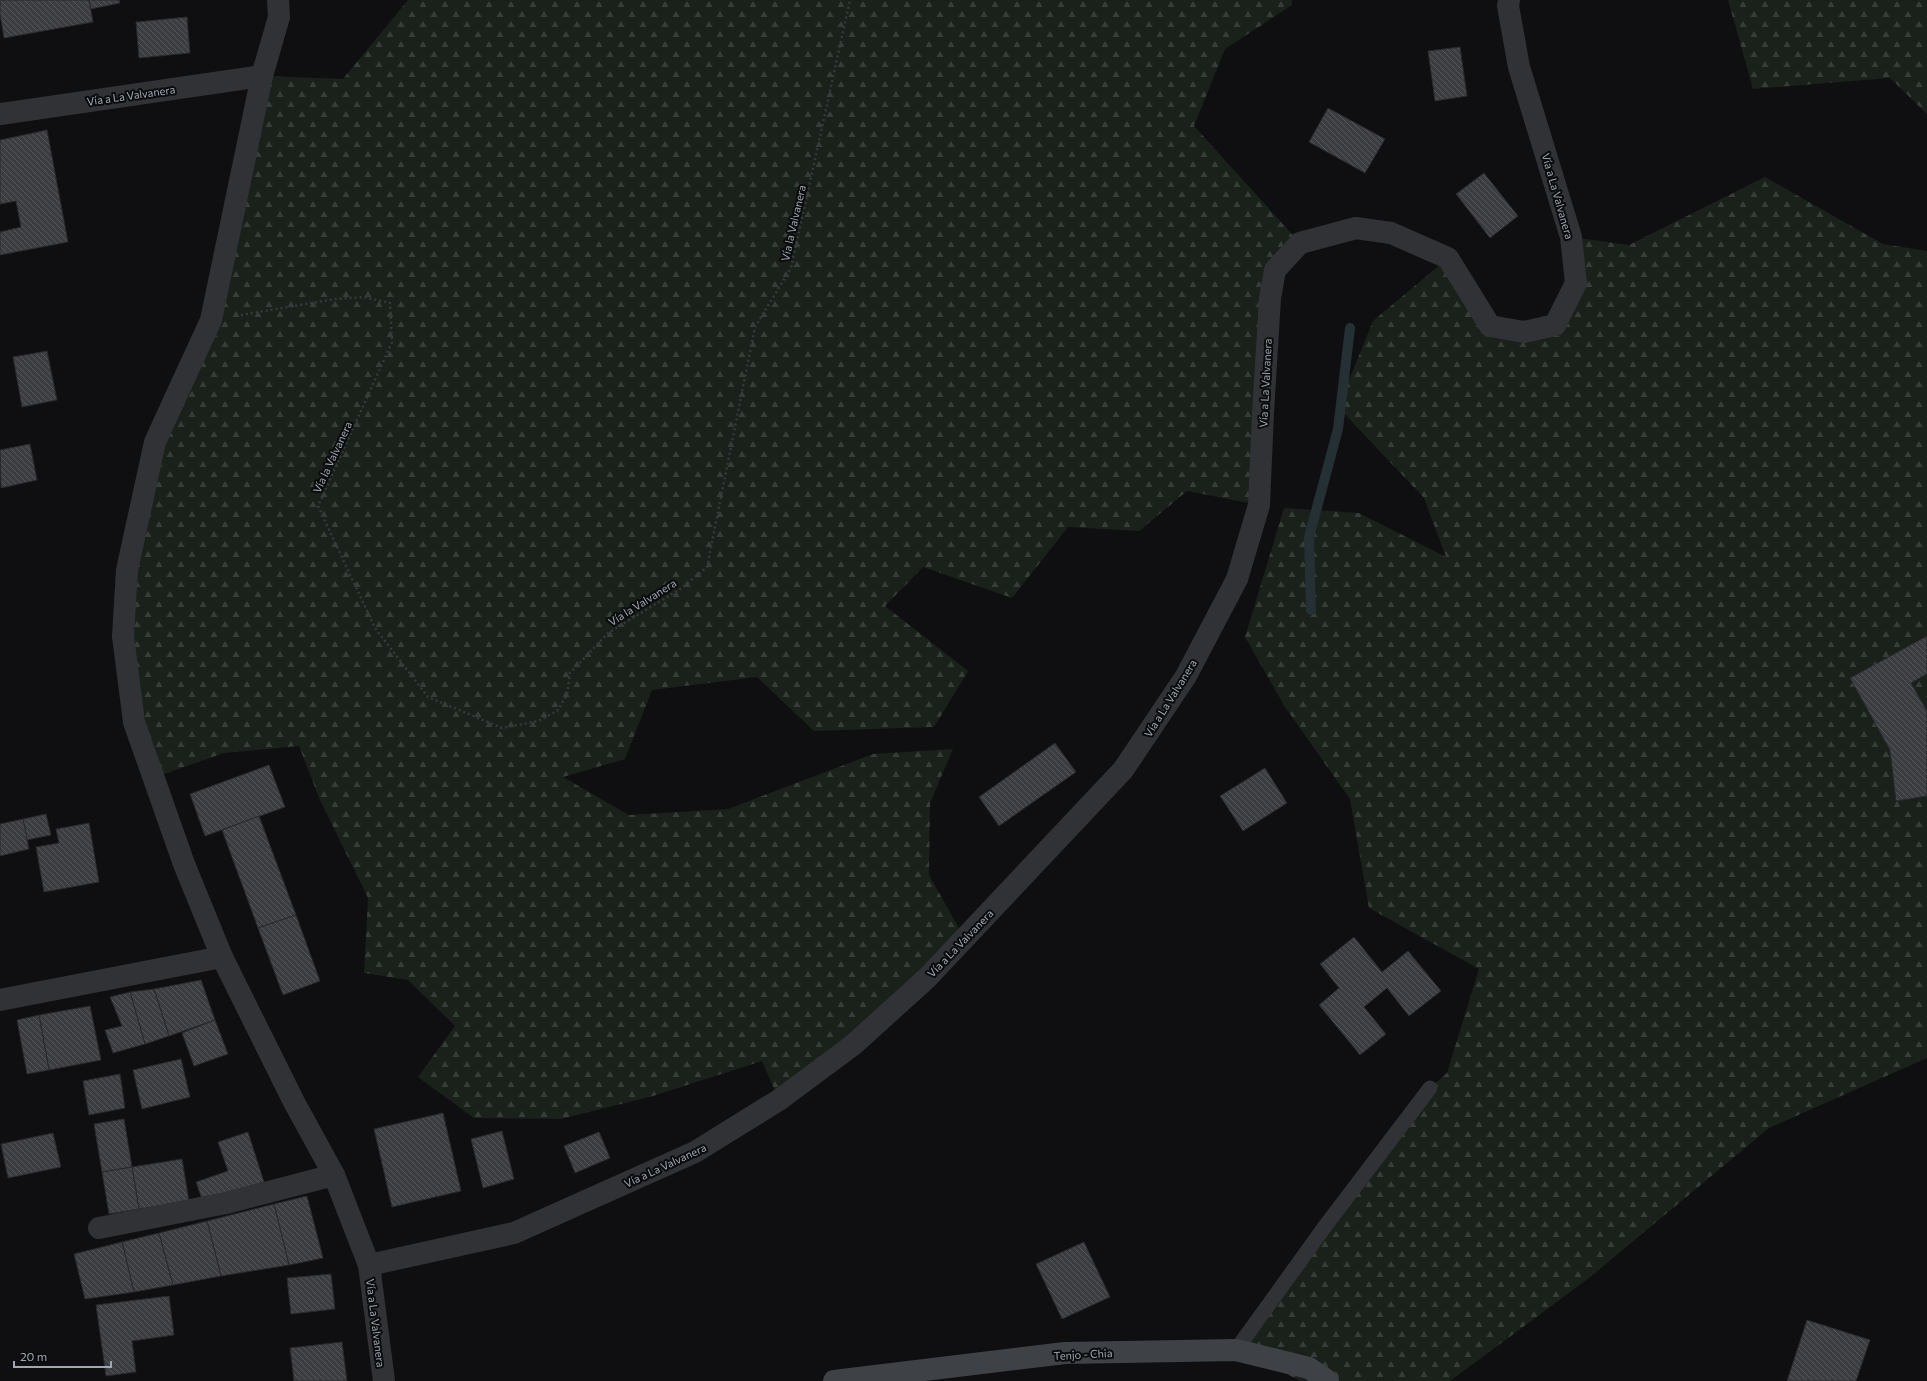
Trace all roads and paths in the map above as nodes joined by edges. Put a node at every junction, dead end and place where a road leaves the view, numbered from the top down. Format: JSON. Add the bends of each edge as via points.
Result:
{"nodes":[{"id":1,"x":278,"y":0,"type":"edge"},
{"id":2,"x":850,"y":0,"type":"edge"},
{"id":3,"x":1509,"y":0,"type":"edge"},
{"id":4,"x":262,"y":76,"type":"junction"},
{"id":5,"x":0,"y":114,"type":"edge"},
{"id":6,"x":210,"y":320,"type":"junction"},
{"id":7,"x":222,"y":957,"type":"junction"},
{"id":8,"x":0,"y":1000,"type":"edge"},
{"id":9,"x":1430,"y":1088,"type":"dead end"},
{"id":10,"x":334,"y":1175,"type":"junction"},
{"id":11,"x":99,"y":1228,"type":"dead end"},
{"id":12,"x":369,"y":1265,"type":"junction"},
{"id":13,"x":1236,"y":1350,"type":"junction"},
{"id":14,"x":384,"y":1381,"type":"edge"},
{"id":15,"x":834,"y":1381,"type":"edge"},
{"id":16,"x":1328,"y":1381,"type":"edge"}],
"edges":[{"from":1,"to":4,"type":"street","via":[[279,17]]},
{"from":2,"to":6,"type":"path","name":"Vía la Valvanera","via":[[791,268],[755,327],[707,567],[682,588],[608,633],[570,673],[567,694],[557,711],[538,721],[502,728],[428,697],[375,628],[318,506],[392,342],[390,303],[364,297],[342,299]]},
{"from":3,"to":12,"type":"street","name":"Vía a La Valvanera","via":[[1519,67],[1571,237],[1576,283],[1555,325],[1524,332],[1490,326],[1448,258],[1391,233],[1356,228],[1300,243],[1275,270],[1270,298],[1262,413],[1259,505],[1237,579],[1186,676],[1123,770],[927,978],[852,1045],[780,1100],[695,1152],[514,1232]]},
{"from":4,"to":5,"type":"street","name":"Vía a La Valvanera"},
{"from":4,"to":6,"type":"street"},
{"from":6,"to":7,"type":"street","via":[[155,442],[127,570],[123,636],[134,722],[184,864]]},
{"from":7,"to":8,"type":"street"},
{"from":7,"to":10,"type":"street","via":[[294,1102]]},
{"from":9,"to":13,"type":"lane","via":[[1326,1225]]},
{"from":10,"to":11,"type":"street","via":[[226,1203]]},
{"from":10,"to":12,"type":"street"},
{"from":12,"to":14,"type":"street","name":"Vía a La Valvanera"},
{"from":13,"to":15,"type":"street","name":"Tenjo - Chia","via":[[1066,1353]]},
{"from":13,"to":16,"type":"street","name":"Tenjo - Chia","via":[[1309,1368]]}]}
